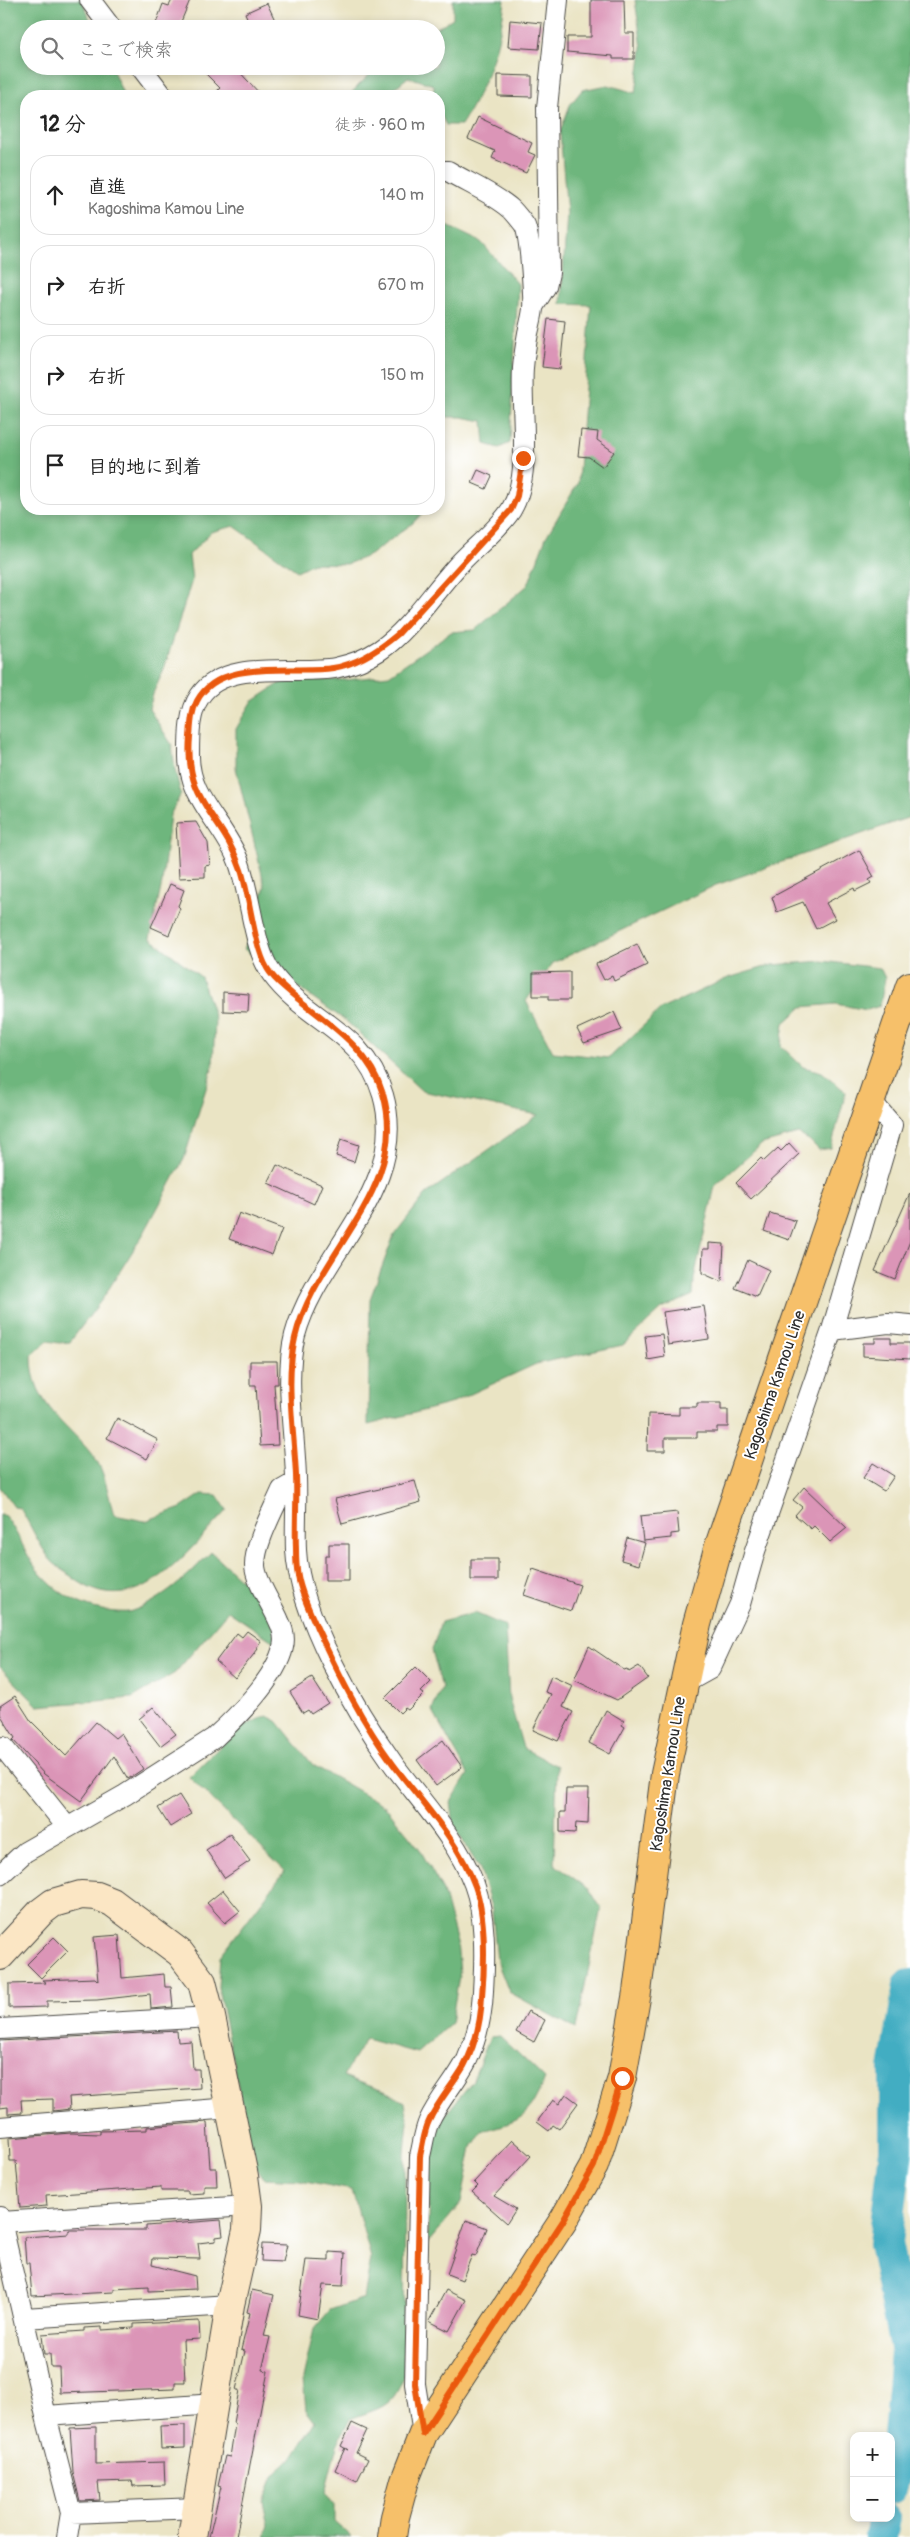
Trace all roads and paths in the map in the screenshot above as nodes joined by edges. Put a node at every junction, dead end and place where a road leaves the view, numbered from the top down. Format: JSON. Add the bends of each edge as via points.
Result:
{"nodes":[{"id":1,"x":90,"y":0,"type":"edge"},
{"id":2,"x":558,"y":0,"type":"edge"},
{"id":3,"x":105,"y":20,"type":"edge"},
{"id":4,"x":147,"y":75,"type":"edge"},
{"id":5,"x":158,"y":90,"type":"edge"},
{"id":6,"x":445,"y":171,"type":"edge"},
{"id":7,"x":534,"y":307,"type":"junction"},
{"id":8,"x":910,"y":986,"type":"edge"},
{"id":9,"x":872,"y":1102,"type":"junction"},
{"id":10,"x":910,"y":1325,"type":"edge"},
{"id":11,"x":832,"y":1330,"type":"junction"},
{"id":12,"x":296,"y":1482,"type":"junction"},
{"id":13,"x":683,"y":1684,"type":"junction"},
{"id":14,"x":0,"y":1748,"type":"edge"},
{"id":15,"x":67,"y":1827,"type":"junction"},
{"id":16,"x":0,"y":1875,"type":"edge"},
{"id":17,"x":0,"y":1956,"type":"edge"},
{"id":18,"x":211,"y":2017,"type":"junction"},
{"id":19,"x":0,"y":2029,"type":"edge"},
{"id":20,"x":230,"y":2108,"type":"junction"},
{"id":21,"x":0,"y":2127,"type":"edge"},
{"id":22,"x":248,"y":2206,"type":"junction"},
{"id":23,"x":1,"y":2219,"type":"edge"},
{"id":24,"x":230,"y":2305,"type":"junction"},
{"id":25,"x":24,"y":2318,"type":"junction"},
{"id":26,"x":215,"y":2404,"type":"junction"},
{"id":27,"x":46,"y":2416,"type":"junction"},
{"id":28,"x":423,"y":2434,"type":"junction"},
{"id":29,"x":197,"y":2508,"type":"junction"},
{"id":30,"x":71,"y":2513,"type":"junction"},
{"id":31,"x":67,"y":2537,"type":"edge"},
{"id":32,"x":192,"y":2537,"type":"edge"},
{"id":33,"x":392,"y":2537,"type":"edge"}],
"edges":[{"from":1,"to":3,"type":"street"},
{"from":2,"to":7,"type":"street","via":[[547,108],[549,272],[546,286]]},
{"from":4,"to":5,"type":"street"},
{"from":6,"to":7,"type":"street","via":[[512,209],[526,228]]},
{"from":7,"to":12,"type":"street","via":[[523,370],[521,476],[514,503],[497,526],[380,650],[335,668],[232,674],[212,683],[198,698],[192,715],[189,771],[197,796],[229,841],[239,863],[267,968],[277,982],[352,1042],[374,1070],[388,1116],[386,1154],[373,1193],[320,1277],[297,1330],[290,1360]]},
{"from":8,"to":9,"type":"main road","name":"Kagoshima Kamou Line"},
{"from":9,"to":11,"type":"street","via":[[892,1125]]},
{"from":9,"to":13,"type":"main road","name":"Kagoshima Kamou Line","via":[[718,1549]]},
{"from":10,"to":11,"type":"street","via":[[888,1323]]},
{"from":11,"to":13,"type":"street","via":[[755,1551],[740,1604],[710,1669]]},
{"from":12,"to":15,"type":"street","via":[[282,1490],[256,1556],[257,1575],[283,1632],[283,1646],[276,1665],[214,1738],[125,1795]]},
{"from":12,"to":28,"type":"street","via":[[298,1576],[307,1605],[342,1682],[390,1760],[442,1828],[477,1890],[483,1939],[483,1993],[478,2030],[466,2063],[428,2124],[420,2156],[415,2384]]},
{"from":13,"to":28,"type":"main road","name":"Kagoshima Kamou Line","via":[[665,1774],[637,1992],[622,2078],[594,2166],[563,2221]]},
{"from":14,"to":15,"type":"street","via":[[3,1747]]},
{"from":15,"to":16,"type":"street","via":[[25,1852]]},
{"from":17,"to":18,"type":"street","via":[[53,1903],[81,1895],[97,1896],[112,1902],[180,1953],[202,1982]]},
{"from":18,"to":19,"type":"street"},
{"from":18,"to":20,"type":"street"},
{"from":20,"to":21,"type":"street"},
{"from":20,"to":22,"type":"street"},
{"from":22,"to":23,"type":"street"},
{"from":22,"to":24,"type":"street","via":[[247,2230]]},
{"from":23,"to":25,"type":"street"},
{"from":24,"to":25,"type":"street"},
{"from":24,"to":26,"type":"street"},
{"from":25,"to":27,"type":"street"},
{"from":26,"to":27,"type":"street"},
{"from":26,"to":29,"type":"street"},
{"from":27,"to":30,"type":"street"},
{"from":28,"to":33,"type":"main road","name":"Kagoshima Kamou Line","via":[[405,2480]]},
{"from":29,"to":30,"type":"street"},
{"from":29,"to":32,"type":"street"},
{"from":30,"to":31,"type":"street"}]}
